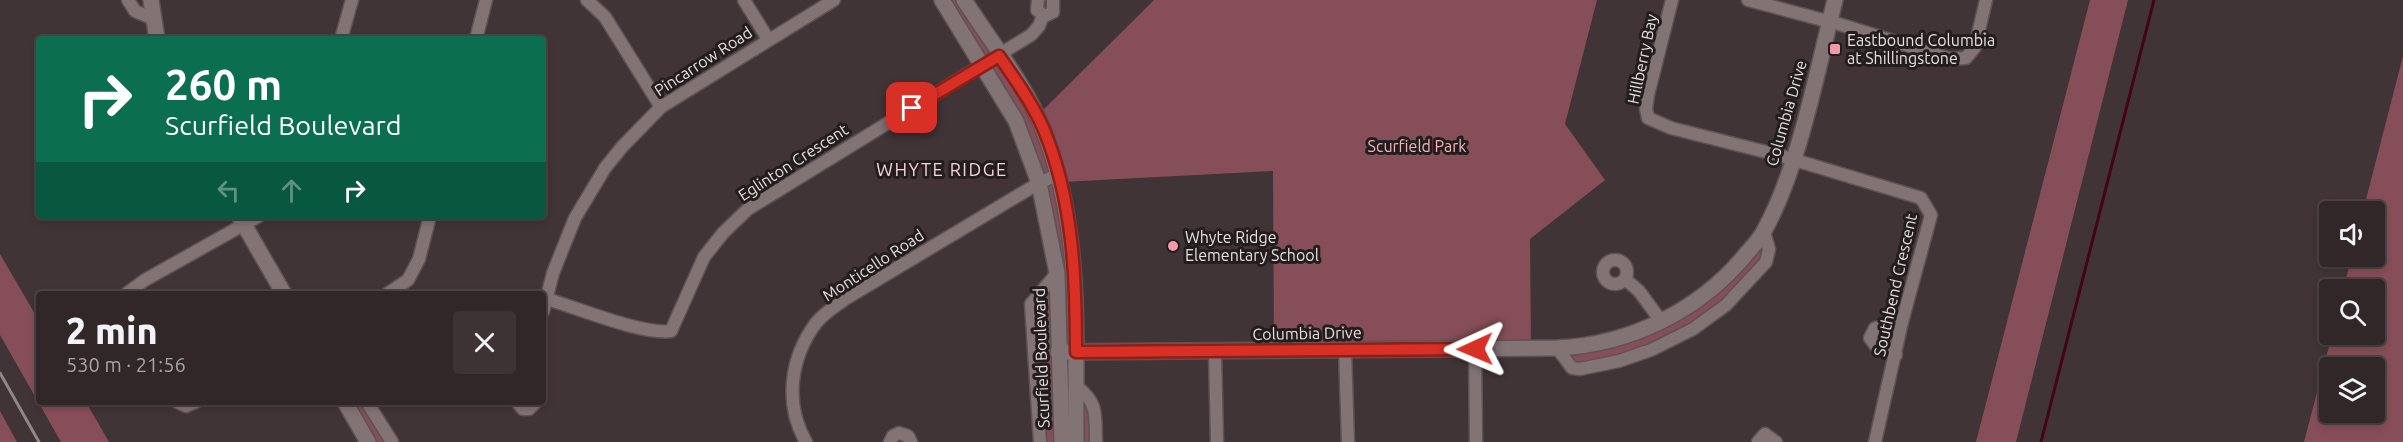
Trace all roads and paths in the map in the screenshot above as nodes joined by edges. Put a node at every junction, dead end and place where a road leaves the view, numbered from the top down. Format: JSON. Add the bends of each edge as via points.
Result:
{"nodes":[{"id":1,"x":128,"y":0,"type":"edge"},
{"id":2,"x":151,"y":0,"type":"edge"},
{"id":3,"x":352,"y":0,"type":"edge"},
{"id":4,"x":486,"y":0,"type":"edge"},
{"id":5,"x":587,"y":0,"type":"edge"},
{"id":6,"x":744,"y":0,"type":"edge"},
{"id":7,"x":834,"y":0,"type":"edge"},
{"id":8,"x":942,"y":0,"type":"edge"},
{"id":9,"x":964,"y":0,"type":"edge"},
{"id":10,"x":1038,"y":0,"type":"edge"},
{"id":11,"x":1053,"y":0,"type":"edge"},
{"id":12,"x":1672,"y":0,"type":"edge"},
{"id":13,"x":1748,"y":0,"type":"edge"},
{"id":14,"x":1835,"y":0,"type":"edge"},
{"id":15,"x":1986,"y":0,"type":"edge"},
{"id":16,"x":1043,"y":15,"type":"junction"},
{"id":17,"x":154,"y":19,"type":"junction"},
{"id":18,"x":1830,"y":21,"type":"junction"},
{"id":19,"x":157,"y":36,"type":"edge"},
{"id":20,"x":342,"y":36,"type":"edge"},
{"id":21,"x":477,"y":36,"type":"edge"},
{"id":22,"x":768,"y":39,"type":"junction"},
{"id":23,"x":999,"y":56,"type":"junction"},
{"id":24,"x":982,"y":66,"type":"junction"},
{"id":25,"x":662,"y":107,"type":"junction"},
{"id":26,"x":1793,"y":160,"type":"junction"},
{"id":27,"x":1059,"y":174,"type":"junction"},
{"id":28,"x":1039,"y":183,"type":"junction"},
{"id":29,"x":429,"y":219,"type":"edge"},
{"id":30,"x":242,"y":221,"type":"edge"},
{"id":31,"x":1764,"y":232,"type":"junction"},
{"id":32,"x":1057,"y":273,"type":"junction"},
{"id":33,"x":1625,"y":279,"type":"dead end"},
{"id":34,"x":130,"y":291,"type":"edge"},
{"id":35,"x":282,"y":291,"type":"edge"},
{"id":36,"x":392,"y":291,"type":"edge"},
{"id":37,"x":547,"y":299,"type":"junction"},
{"id":38,"x":546,"y":302,"type":"edge"},
{"id":39,"x":1661,"y":321,"type":"junction"},
{"id":40,"x":1902,"y":322,"type":"junction"},
{"id":41,"x":1557,"y":348,"type":"junction"},
{"id":42,"x":1475,"y":349,"type":"junction"},
{"id":43,"x":1345,"y":350,"type":"junction"},
{"id":44,"x":1058,"y":352,"type":"junction"},
{"id":45,"x":1076,"y":352,"type":"junction"},
{"id":46,"x":1215,"y":352,"type":"junction"},
{"id":47,"x":1896,"y":355,"type":"junction"},
{"id":48,"x":1076,"y":386,"type":"junction"},
{"id":49,"x":347,"y":405,"type":"edge"},
{"id":50,"x":369,"y":405,"type":"edge"},
{"id":51,"x":520,"y":405,"type":"edge"},
{"id":52,"x":533,"y":405,"type":"edge"},
{"id":53,"x":368,"y":442,"type":"edge"},
{"id":54,"x":392,"y":442,"type":"edge"},
{"id":55,"x":806,"y":442,"type":"edge"},
{"id":56,"x":890,"y":442,"type":"edge"},
{"id":57,"x":911,"y":442,"type":"edge"},
{"id":58,"x":1040,"y":442,"type":"edge"},
{"id":59,"x":1062,"y":442,"type":"edge"},
{"id":60,"x":1076,"y":442,"type":"edge"},
{"id":61,"x":1096,"y":442,"type":"edge"},
{"id":62,"x":1217,"y":442,"type":"edge"},
{"id":63,"x":1348,"y":442,"type":"edge"},
{"id":64,"x":1476,"y":442,"type":"edge"},
{"id":65,"x":1758,"y":442,"type":"edge"},
{"id":66,"x":1776,"y":442,"type":"edge"},
{"id":67,"x":1875,"y":442,"type":"edge"}],
"edges":[{"from":1,"to":17,"type":"street","via":[[135,11]]},
{"from":2,"to":17,"type":"street"},
{"from":3,"to":20,"type":"street"},
{"from":4,"to":21,"type":"street"},
{"from":5,"to":25,"type":"street","via":[[605,18]]},
{"from":6,"to":22,"type":"street"},
{"from":7,"to":22,"type":"street","name":"Pincarrow Road"},
{"from":8,"to":24,"type":"street","name":"Scurfield Boulevard"},
{"from":9,"to":23,"type":"street","name":"Scurfield Boulevard"},
{"from":10,"to":16,"type":"street","via":[[1037,10]]},
{"from":11,"to":16,"type":"street","name":"Eglinton Crescent","via":[[1053,12]]},
{"from":12,"to":26,"type":"street","name":"Hillberry Bay","via":[[1648,95],[1648,117],[1671,128]]},
{"from":13,"to":18,"type":"street"},
{"from":14,"to":18,"type":"street","name":"Columbia Drive"},
{"from":15,"to":18,"type":"street","via":[[1975,47],[1966,58],[1950,59]]},
{"from":16,"to":23,"type":"street","name":"Eglinton Crescent","via":[[1031,35]]},
{"from":17,"to":19,"type":"street"},
{"from":18,"to":26,"type":"street","name":"Columbia Drive"},
{"from":22,"to":25,"type":"street","name":"Pincarrow Road"},
{"from":23,"to":24,"type":"street","name":"Eglinton Crescent"},
{"from":23,"to":27,"type":"street","name":"Scurfield Boulevard","via":[[1044,130]]},
{"from":24,"to":28,"type":"street","name":"Scurfield Boulevard","via":[[1016,121]]},
{"from":24,"to":37,"type":"street","name":"Eglinton Crescent","via":[[748,209],[704,257],[671,331],[643,329]]},
{"from":25,"to":37,"type":"street","name":"Pincarrow Road","via":[[622,147],[589,192],[565,241]]},
{"from":26,"to":31,"type":"street","name":"Columbia Drive"},
{"from":26,"to":40,"type":"street","name":"Southbend Crescent","via":[[1921,198],[1927,205],[1931,215]]},
{"from":27,"to":28,"type":"street","name":"Monticello Road"},
{"from":27,"to":45,"type":"street","name":"Scurfield Boulevard","via":[[1075,272]]},
{"from":28,"to":32,"type":"street","name":"Scurfield Boulevard"},
{"from":28,"to":55,"type":"street","name":"Monticello Road","via":[[845,299],[817,322],[799,352],[792,381],[793,410]]},
{"from":29,"to":36,"type":"street","via":[[419,259],[408,280]]},
{"from":30,"to":34,"type":"street"},
{"from":30,"to":35,"type":"street"},
{"from":31,"to":39,"type":"street","name":"Columbia Drive","via":[[1710,290]]},
{"from":31,"to":41,"type":"street","name":"Columbia Drive","via":[[1769,249],[1766,262],[1726,305],[1693,329],[1652,350],[1580,369],[1572,368]]},
{"from":32,"to":44,"type":"street","name":"Scurfield Boulevard"},
{"from":32,"to":58,"type":"street","name":"Scurfield Boulevard","via":[[1031,304]]},
{"from":33,"to":39,"type":"street"},
{"from":37,"to":38,"type":"street","name":"Pincarrow Road"},
{"from":39,"to":41,"type":"street","name":"Columbia Drive","via":[[1605,342]]},
{"from":40,"to":47,"type":"street","name":"Southbend Crescent"},
{"from":40,"to":47,"type":"street","via":[[1875,328],[1870,338],[1876,346]]},
{"from":41,"to":42,"type":"street","name":"Columbia Drive"},
{"from":42,"to":43,"type":"street","name":"Columbia Drive"},
{"from":42,"to":64,"type":"street"},
{"from":43,"to":46,"type":"street","name":"Columbia Drive"},
{"from":43,"to":63,"type":"street"},
{"from":44,"to":45,"type":"street","name":"Columbia Drive"},
{"from":44,"to":59,"type":"street","name":"Scurfield Boulevard"},
{"from":45,"to":46,"type":"street","name":"Columbia Drive"},
{"from":45,"to":48,"type":"street","name":"Scurfield Boulevard"},
{"from":46,"to":62,"type":"street"},
{"from":47,"to":67,"type":"street","name":"Southbend Crescent"},
{"from":48,"to":60,"type":"street","name":"Scurfield Boulevard"},
{"from":48,"to":61,"type":"street","name":"Scurfield Boulevard","via":[[1088,395],[1095,409]]},
{"from":49,"to":53,"type":"street"},
{"from":50,"to":54,"type":"street"},
{"from":51,"to":52,"type":"street","via":[[523,409]]},
{"from":56,"to":57,"type":"street","via":[[899,433]]},
{"from":65,"to":66,"type":"street","via":[[1765,434]]}]}
